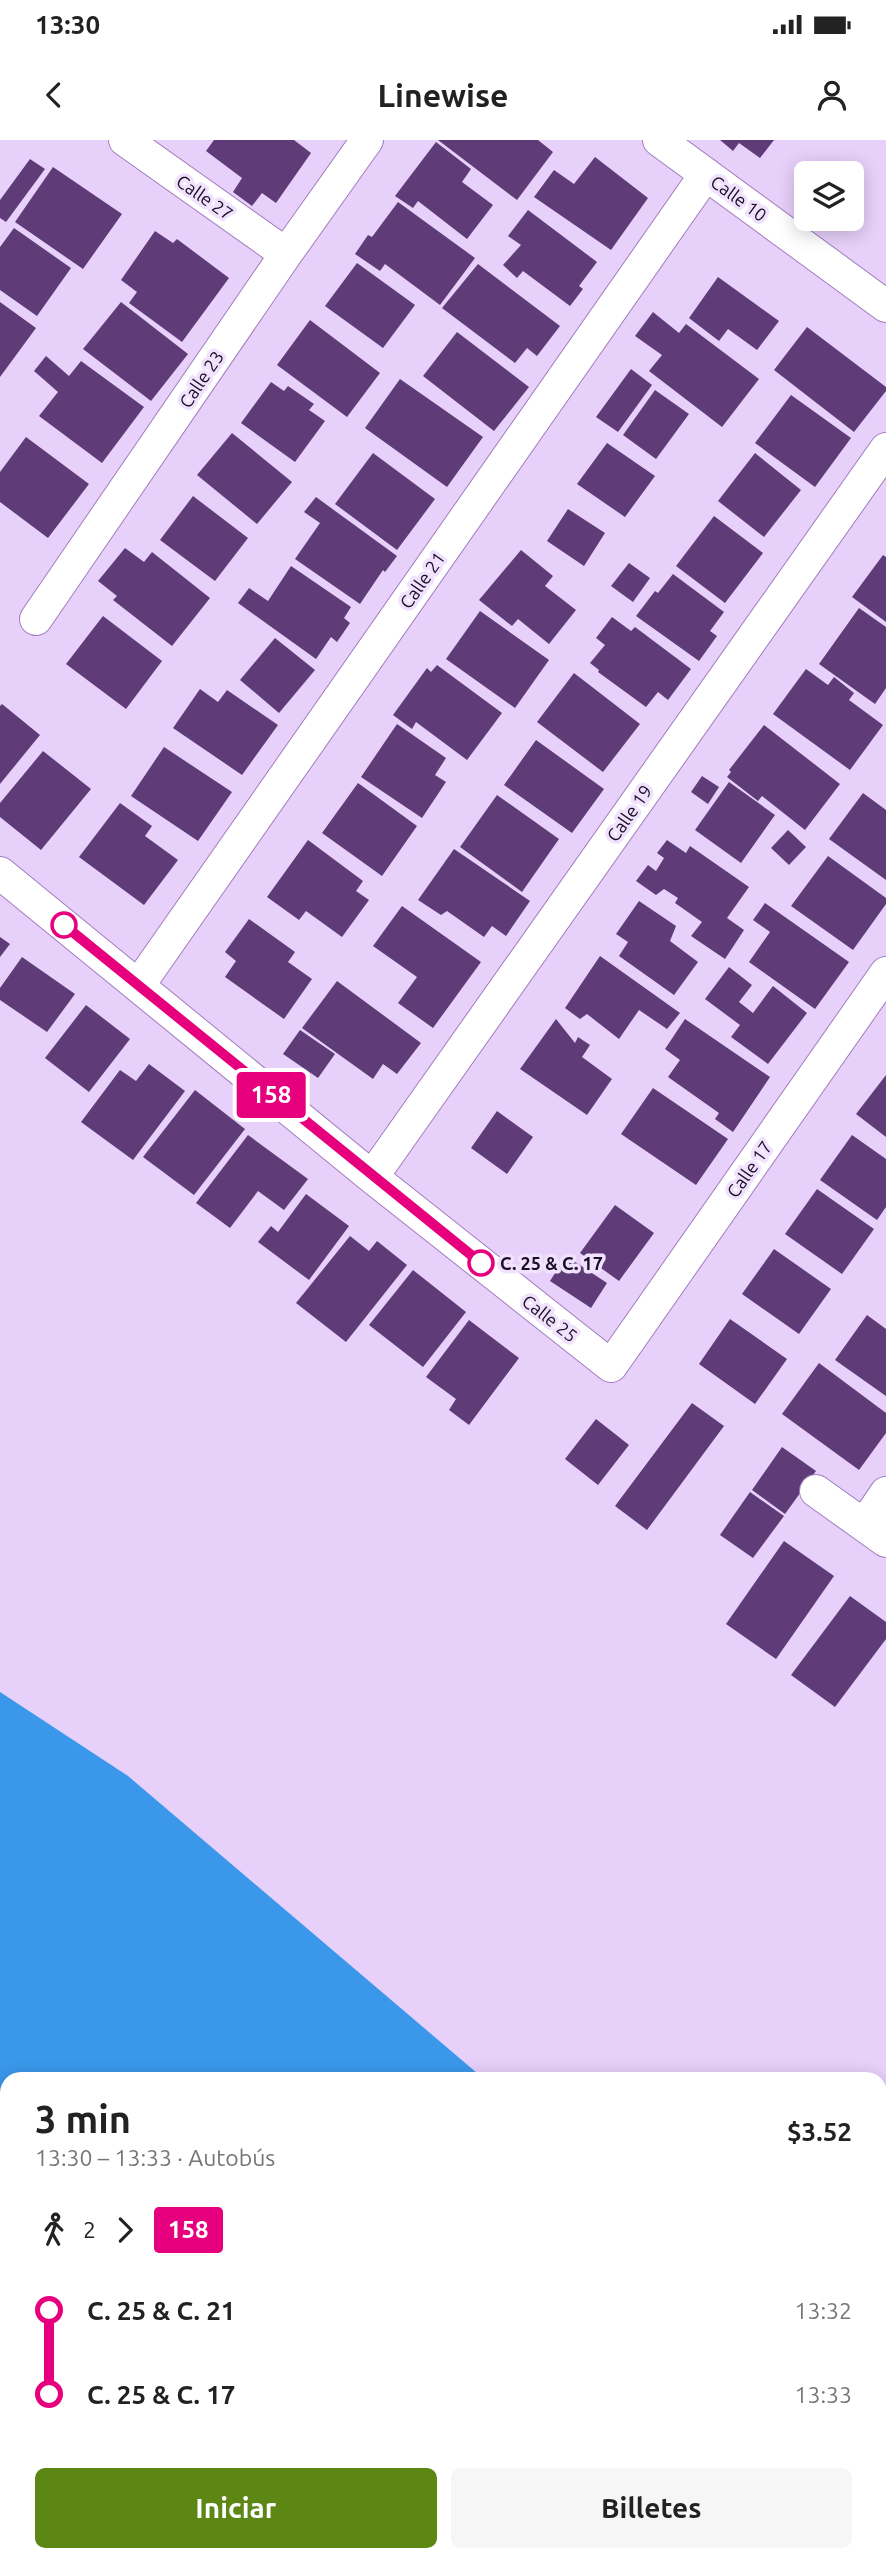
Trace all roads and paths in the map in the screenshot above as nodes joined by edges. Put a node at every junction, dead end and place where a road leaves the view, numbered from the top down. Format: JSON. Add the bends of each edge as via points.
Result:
{"nodes":[{"id":1,"x":125,"y":140,"type":"edge"},
{"id":2,"x":367,"y":140,"type":"edge"},
{"id":3,"x":659,"y":140,"type":"edge"},
{"id":4,"x":706,"y":174,"type":"junction"},
{"id":5,"x":286,"y":254,"type":"junction"},
{"id":6,"x":886,"y":306,"type":"edge"},
{"id":7,"x":886,"y":449,"type":"edge"},
{"id":8,"x":36,"y":619,"type":"dead end"},
{"id":9,"x":0,"y":873,"type":"edge"},
{"id":10,"x":886,"y":973,"type":"edge"},
{"id":11,"x":138,"y":986,"type":"junction"},
{"id":12,"x":372,"y":1177,"type":"junction"},
{"id":13,"x":611,"y":1366,"type":"joint"},
{"id":14,"x":816,"y":1491,"type":"dead end"},
{"id":15,"x":886,"y":1493,"type":"edge"},
{"id":16,"x":875,"y":1533,"type":"edge"}],
"edges":[{"from":1,"to":5,"type":"street","name":"Calle 27"},
{"from":2,"to":5,"type":"street","name":"Calle 23"},
{"from":3,"to":4,"type":"street","name":"Calle 10"},
{"from":4,"to":6,"type":"street","name":"Calle 10"},
{"from":4,"to":11,"type":"street","name":"Calle 21"},
{"from":5,"to":8,"type":"street","name":"Calle 23"},
{"from":7,"to":12,"type":"street","name":"Calle 19"},
{"from":9,"to":11,"type":"street","name":"Calle 25"},
{"from":10,"to":13,"type":"street","name":"Calle 17"},
{"from":11,"to":12,"type":"street","name":"Calle 25"},
{"from":12,"to":13,"type":"street","name":"Calle 25"},
{"from":14,"to":16,"type":"street"},
{"from":15,"to":16,"type":"street"}]}
